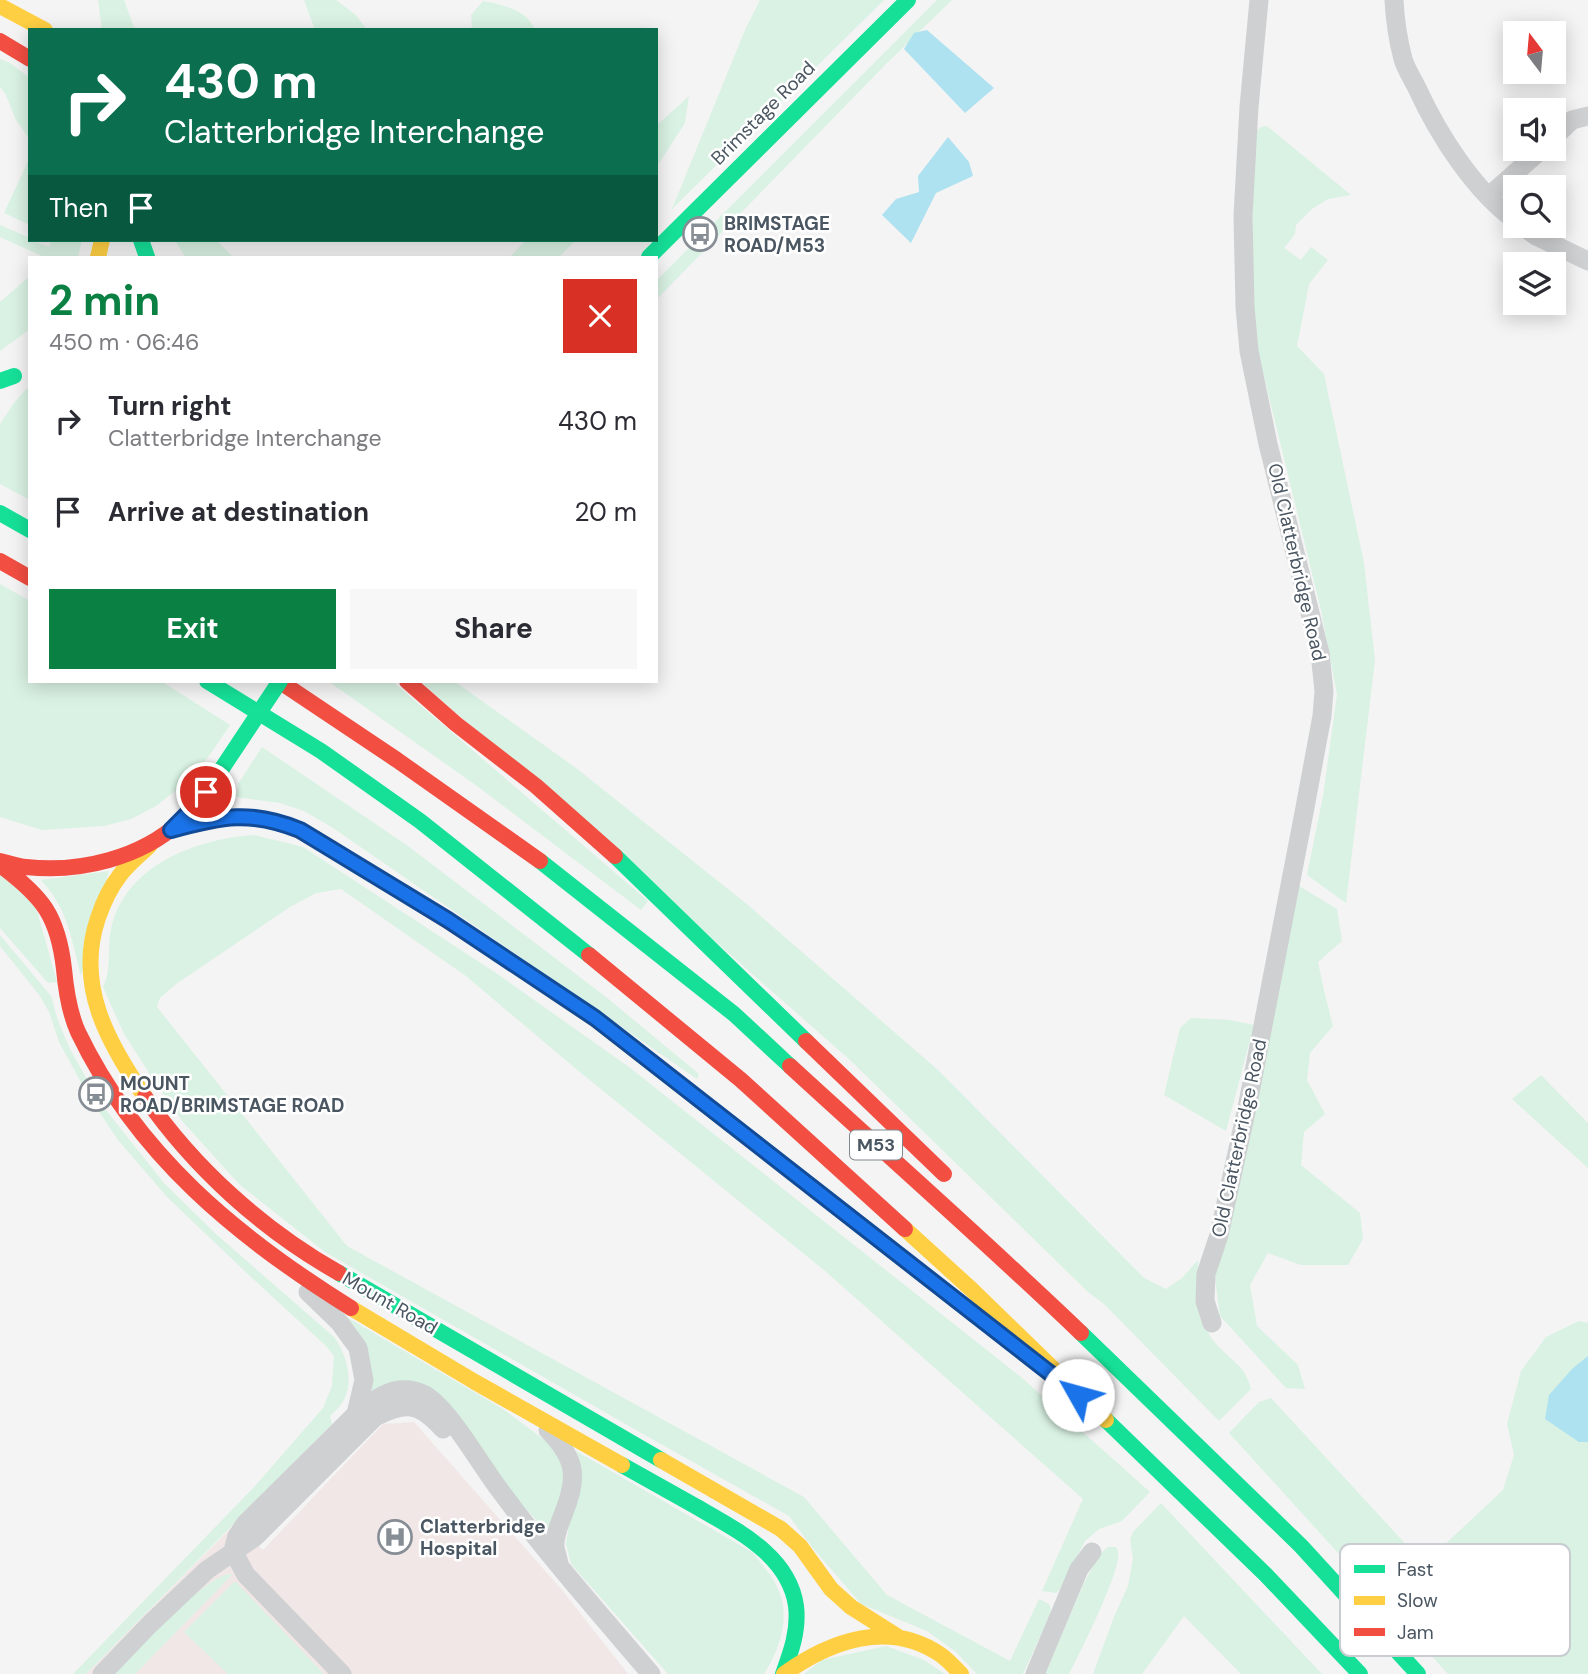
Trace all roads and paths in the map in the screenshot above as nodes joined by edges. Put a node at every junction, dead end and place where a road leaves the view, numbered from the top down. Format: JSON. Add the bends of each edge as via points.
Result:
{"nodes":[{"id":1,"x":908,"y":0,"type":"edge"},
{"id":2,"x":1259,"y":0,"type":"edge"},
{"id":3,"x":1394,"y":0,"type":"edge"},
{"id":4,"x":0,"y":6,"type":"edge"},
{"id":5,"x":41,"y":28,"type":"edge"},
{"id":6,"x":0,"y":41,"type":"edge"},
{"id":7,"x":28,"y":58,"type":"edge"},
{"id":8,"x":1588,"y":116,"type":"edge"},
{"id":9,"x":1566,"y":123,"type":"edge"},
{"id":10,"x":1528,"y":161,"type":"edge"},
{"id":11,"x":1489,"y":196,"type":"junction"},
{"id":12,"x":1503,"y":211,"type":"edge"},
{"id":13,"x":1540,"y":238,"type":"edge"},
{"id":14,"x":650,"y":256,"type":"edge"},
{"id":15,"x":1588,"y":261,"type":"edge"},
{"id":16,"x":28,"y":364,"type":"edge"},
{"id":17,"x":7,"y":378,"type":"edge"},
{"id":18,"x":0,"y":394,"type":"edge"},
{"id":19,"x":0,"y":513,"type":"edge"},
{"id":20,"x":28,"y":529,"type":"edge"},
{"id":21,"x":0,"y":561,"type":"edge"},
{"id":22,"x":28,"y":577,"type":"edge"},
{"id":23,"x":210,"y":683,"type":"edge"},
{"id":24,"x":279,"y":683,"type":"edge"},
{"id":25,"x":283,"y":683,"type":"edge"},
{"id":26,"x":409,"y":683,"type":"edge"},
{"id":27,"x":171,"y":830,"type":"junction"},
{"id":28,"x":155,"y":840,"type":"junction"},
{"id":29,"x":0,"y":862,"type":"edge"},
{"id":30,"x":953,"y":1183,"type":"dead end"},
{"id":31,"x":275,"y":1260,"type":"junction"},
{"id":32,"x":918,"y":1270,"type":"dead end"},
{"id":33,"x":1068,"y":1299,"type":"dead end"},
{"id":34,"x":971,"y":1311,"type":"dead end"},
{"id":35,"x":1212,"y":1323,"type":"dead end"},
{"id":36,"x":1099,"y":1412,"type":"junction"},
{"id":37,"x":356,"y":1413,"type":"junction"},
{"id":38,"x":535,"y":1416,"type":"junction"},
{"id":39,"x":1191,"y":1438,"type":"junction"},
{"id":40,"x":499,"y":1489,"type":"junction"},
{"id":41,"x":233,"y":1552,"type":"junction"},
{"id":42,"x":1092,"y":1552,"type":"dead end"},
{"id":43,"x":561,"y":1568,"type":"junction"},
{"id":44,"x":1340,"y":1589,"type":"edge"},
{"id":45,"x":900,"y":1638,"type":"junction"},
{"id":46,"x":1340,"y":1653,"type":"edge"},
{"id":47,"x":1343,"y":1656,"type":"edge"},
{"id":48,"x":1402,"y":1656,"type":"edge"},
{"id":49,"x":102,"y":1674,"type":"edge"},
{"id":50,"x":342,"y":1674,"type":"edge"},
{"id":51,"x":651,"y":1674,"type":"edge"},
{"id":52,"x":784,"y":1674,"type":"edge"},
{"id":53,"x":961,"y":1674,"type":"edge"},
{"id":54,"x":1035,"y":1674,"type":"edge"},
{"id":55,"x":1360,"y":1674,"type":"edge"},
{"id":56,"x":1418,"y":1674,"type":"edge"}],
"edges":[{"from":1,"to":14,"type":"main road","name":"Brimstage Road"},
{"from":2,"to":35,"type":"street","name":"Old Clatterbridge Road","via":[[1243,216],[1249,351],[1321,653],[1324,691],[1248,1103],[1206,1274],[1205,1301]]},
{"from":3,"to":11,"type":"street","via":[[1404,61],[1431,118]]},
{"from":4,"to":5,"type":"main road"},
{"from":6,"to":7,"type":"main road"},
{"from":8,"to":9,"type":"street"},
{"from":10,"to":11,"type":"street"},
{"from":11,"to":12,"type":"street"},
{"from":13,"to":15,"type":"street"},
{"from":16,"to":17,"type":"main road"},
{"from":17,"to":18,"type":"main road"},
{"from":19,"to":20,"type":"main road"},
{"from":21,"to":22,"type":"main road"},
{"from":23,"to":36,"type":"main road","number":"M53","via":[[321,751],[420,821],[568,938],[741,1080]]},
{"from":24,"to":27,"type":"main road","bridge":true,"via":[[215,779]]},
{"from":25,"to":39,"type":"main road","number":"M53","via":[[558,874],[734,1014],[1012,1267]]},
{"from":26,"to":30,"type":"main road","via":[[618,859]]},
{"from":27,"to":28,"type":"main road"},
{"from":27,"to":32,"type":"main road","via":[[243,816],[300,830],[448,920],[595,1018]]},
{"from":28,"to":29,"type":"main road","via":[[92,865],[26,867]]},
{"from":28,"to":45,"type":"main road","name":"Mount Road","via":[[120,875],[98,917],[89,960],[92,990],[106,1032],[128,1072],[153,1109],[213,1178],[307,1255],[781,1529],[850,1607]]},
{"from":29,"to":31,"type":"main road","name":"Mount Road","via":[[36,895],[55,925],[74,1024],[124,1111],[194,1191]]},
{"from":31,"to":37,"type":"street","name":"Mount Road","via":[[339,1322],[358,1348],[364,1380]]},
{"from":31,"to":38,"type":"main road","name":"Mount Road"},
{"from":33,"to":39,"type":"main road"},
{"from":34,"to":36,"type":"main road"},
{"from":36,"to":46,"type":"main road","number":"M53"},
{"from":37,"to":40,"type":"street","via":[[388,1392],[415,1391],[426,1396],[438,1405]]},
{"from":37,"to":41,"type":"street","via":[[245,1524]]},
{"from":38,"to":43,"type":"street","via":[[570,1457],[573,1482],[555,1545]]},
{"from":38,"to":52,"type":"main road","name":"Mount Road","via":[[748,1537],[771,1556],[786,1575],[796,1615],[795,1638]]},
{"from":39,"to":44,"type":"main road","number":"M53"},
{"from":40,"to":41,"type":"street","via":[[425,1412],[413,1407],[391,1409],[375,1417],[255,1537]]},
{"from":40,"to":43,"type":"street"},
{"from":41,"to":49,"type":"street","via":[[207,1570]]},
{"from":41,"to":50,"type":"street","via":[[246,1574]]},
{"from":42,"to":54,"type":"street","via":[[1079,1569]]},
{"from":43,"to":51,"type":"street"},
{"from":45,"to":52,"type":"main road","via":[[859,1637],[832,1645]]},
{"from":45,"to":53,"type":"main road","via":[[940,1654]]},
{"from":47,"to":55,"type":"main road","number":"M53"},
{"from":48,"to":56,"type":"main road","number":"M53"}]}
